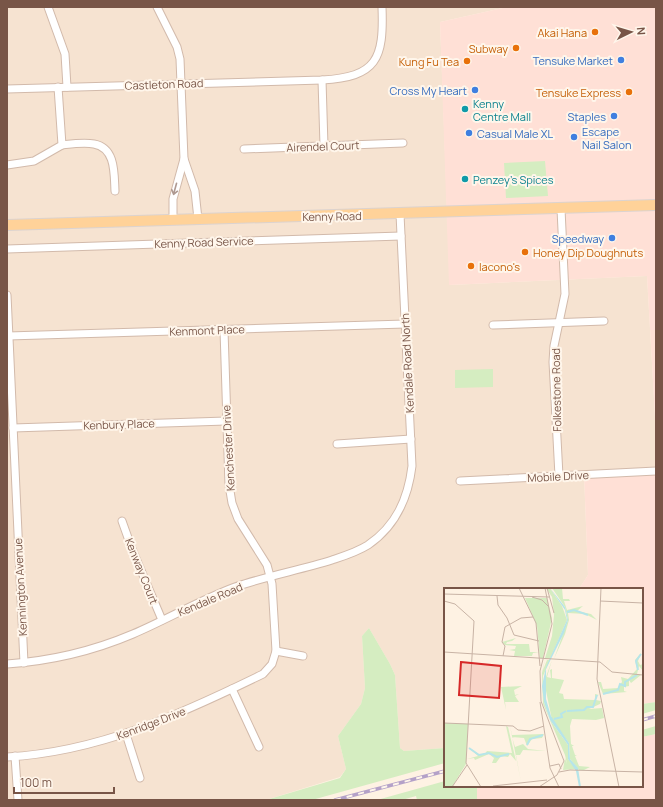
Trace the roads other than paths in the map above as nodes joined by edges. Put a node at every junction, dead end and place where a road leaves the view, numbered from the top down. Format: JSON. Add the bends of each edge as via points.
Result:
{"nodes":[{"id":1,"x":48,"y":7,"type":"edge"},
{"id":2,"x":157,"y":7,"type":"edge"},
{"id":3,"x":382,"y":7,"type":"edge"},
{"id":4,"x":322,"y":80,"type":"junction"},
{"id":5,"x":182,"y":83,"type":"junction"},
{"id":6,"x":67,"y":86,"type":"junction"},
{"id":7,"x":58,"y":87,"type":"junction"},
{"id":8,"x":7,"y":88,"type":"edge"},
{"id":9,"x":403,"y":143,"type":"dead end"},
{"id":10,"x":62,"y":145,"type":"junction"},
{"id":11,"x":324,"y":146,"type":"junction"},
{"id":12,"x":244,"y":149,"type":"dead end"},
{"id":13,"x":184,"y":159,"type":"junction"},
{"id":14,"x":7,"y":165,"type":"edge"},
{"id":15,"x":115,"y":191,"type":"dead end"},
{"id":16,"x":656,"y":205,"type":"edge"},
{"id":17,"x":561,"y":209,"type":"junction"},
{"id":18,"x":400,"y":214,"type":"junction"},
{"id":19,"x":198,"y":219,"type":"junction"},
{"id":20,"x":173,"y":220,"type":"junction"},
{"id":21,"x":7,"y":225,"type":"edge"},
{"id":22,"x":401,"y":236,"type":"junction"},
{"id":23,"x":7,"y":249,"type":"edge"},
{"id":24,"x":7,"y":295,"type":"edge"},
{"id":25,"x":604,"y":321,"type":"dead end"},
{"id":26,"x":560,"y":323,"type":"junction"},
{"id":27,"x":405,"y":324,"type":"junction"},
{"id":28,"x":493,"y":325,"type":"dead end"},
{"id":29,"x":224,"y":330,"type":"junction"},
{"id":30,"x":8,"y":336,"type":"junction"},
{"id":31,"x":226,"y":421,"type":"junction"},
{"id":32,"x":13,"y":428,"type":"junction"},
{"id":33,"x":411,"y":439,"type":"junction"},
{"id":34,"x":337,"y":444,"type":"dead end"},
{"id":35,"x":656,"y":471,"type":"edge"},
{"id":36,"x":559,"y":476,"type":"junction"},
{"id":37,"x":460,"y":481,"type":"dead end"},
{"id":38,"x":400,"y":511,"type":"joint"},
{"id":39,"x":122,"y":521,"type":"dead end"},
{"id":40,"x":271,"y":577,"type":"junction"},
{"id":41,"x":162,"y":620,"type":"junction"},
{"id":42,"x":276,"y":652,"type":"junction"},
{"id":43,"x":303,"y":656,"type":"dead end"},
{"id":44,"x":24,"y":663,"type":"junction"},
{"id":45,"x":7,"y":664,"type":"edge"},
{"id":46,"x":232,"y":689,"type":"junction"},
{"id":47,"x":126,"y":734,"type":"junction"},
{"id":48,"x":259,"y":747,"type":"dead end"},
{"id":49,"x":11,"y":756,"type":"edge"},
{"id":50,"x":140,"y":778,"type":"dead end"},
{"id":51,"x":18,"y":800,"type":"edge"}],
"edges":[{"from":1,"to":6,"type":"street","via":[[65,54]]},
{"from":2,"to":5,"type":"street","via":[[177,47]]},
{"from":3,"to":4,"type":"street","name":"Castleton Road","via":[[383,36],[374,62],[367,69],[349,77]]},
{"from":4,"to":5,"type":"street","name":"Castleton Road"},
{"from":4,"to":11,"type":"street"},
{"from":5,"to":6,"type":"street","name":"Castleton Road"},
{"from":5,"to":13,"type":"street"},
{"from":6,"to":7,"type":"street","name":"Castleton Road"},
{"from":7,"to":8,"type":"street","name":"Castleton Road"},
{"from":7,"to":10,"type":"street"},
{"from":9,"to":11,"type":"street","name":"Airendel Court"},
{"from":10,"to":14,"type":"street","via":[[34,161]]},
{"from":10,"to":15,"type":"street","via":[[94,144],[107,150],[114,163]]},
{"from":11,"to":12,"type":"street","name":"Airendel Court"},
{"from":13,"to":19,"type":"street","via":[[195,191]]},
{"from":13,"to":20,"type":"street","one_way":true,"via":[[173,199]]},
{"from":16,"to":17,"type":"main road","name":"Kenny Road"},
{"from":17,"to":18,"type":"main road","name":"Kenny Road"},
{"from":17,"to":26,"type":"street","name":"Folkestone Road","via":[[565,294]]},
{"from":18,"to":19,"type":"main road","name":"Kenny Road"},
{"from":18,"to":22,"type":"street","name":"Kendale Road North"},
{"from":19,"to":20,"type":"main road","name":"Kenny Road"},
{"from":20,"to":21,"type":"main road","name":"Kenny Road"},
{"from":22,"to":23,"type":"street","name":"Kenny Road Service"},
{"from":22,"to":27,"type":"street","name":"Kendale Road North"},
{"from":24,"to":30,"type":"street","name":"Kennington Avenue"},
{"from":25,"to":26,"type":"street"},
{"from":26,"to":28,"type":"street"},
{"from":26,"to":36,"type":"street","name":"Folkestone Road","via":[[553,362]]},
{"from":27,"to":29,"type":"street","name":"Kenmont Place"},
{"from":27,"to":33,"type":"street","name":"Kendale Road North"},
{"from":29,"to":30,"type":"street","name":"Kenmont Place"},
{"from":29,"to":31,"type":"street","name":"Kenchester Drive"},
{"from":30,"to":32,"type":"street","name":"Kennington Avenue"},
{"from":31,"to":32,"type":"street","name":"Kenbury Place"},
{"from":31,"to":40,"type":"street","name":"Kenchester Drive","via":[[232,503],[238,519],[267,565]]},
{"from":32,"to":44,"type":"street","name":"Kennington Avenue"},
{"from":33,"to":34,"type":"street"},
{"from":33,"to":38,"type":"street","name":"Kendale Road North","via":[[410,481]]},
{"from":35,"to":36,"type":"street","name":"Mobile Drive"},
{"from":36,"to":37,"type":"street","name":"Mobile Drive"},
{"from":38,"to":40,"type":"street","name":"Kendale Road","via":[[380,535],[363,548]]},
{"from":39,"to":41,"type":"street","name":"Kenway Court"},
{"from":40,"to":41,"type":"street","name":"Kendale Road","via":[[213,596]]},
{"from":40,"to":42,"type":"street","name":"Kenchester Drive"},
{"from":41,"to":44,"type":"street","name":"Kendale Road","via":[[102,646],[68,656]]},
{"from":42,"to":43,"type":"street"},
{"from":42,"to":46,"type":"street","name":"Kenridge Drive","via":[[272,664],[263,674]]},
{"from":44,"to":45,"type":"street","name":"Kendale Road"},
{"from":46,"to":47,"type":"street","name":"Kenridge Drive","via":[[153,725]]},
{"from":46,"to":48,"type":"street"},
{"from":47,"to":49,"type":"street","name":"Kenridge Drive","via":[[63,750]]},
{"from":47,"to":50,"type":"street"},
{"from":49,"to":51,"type":"street"}]}
